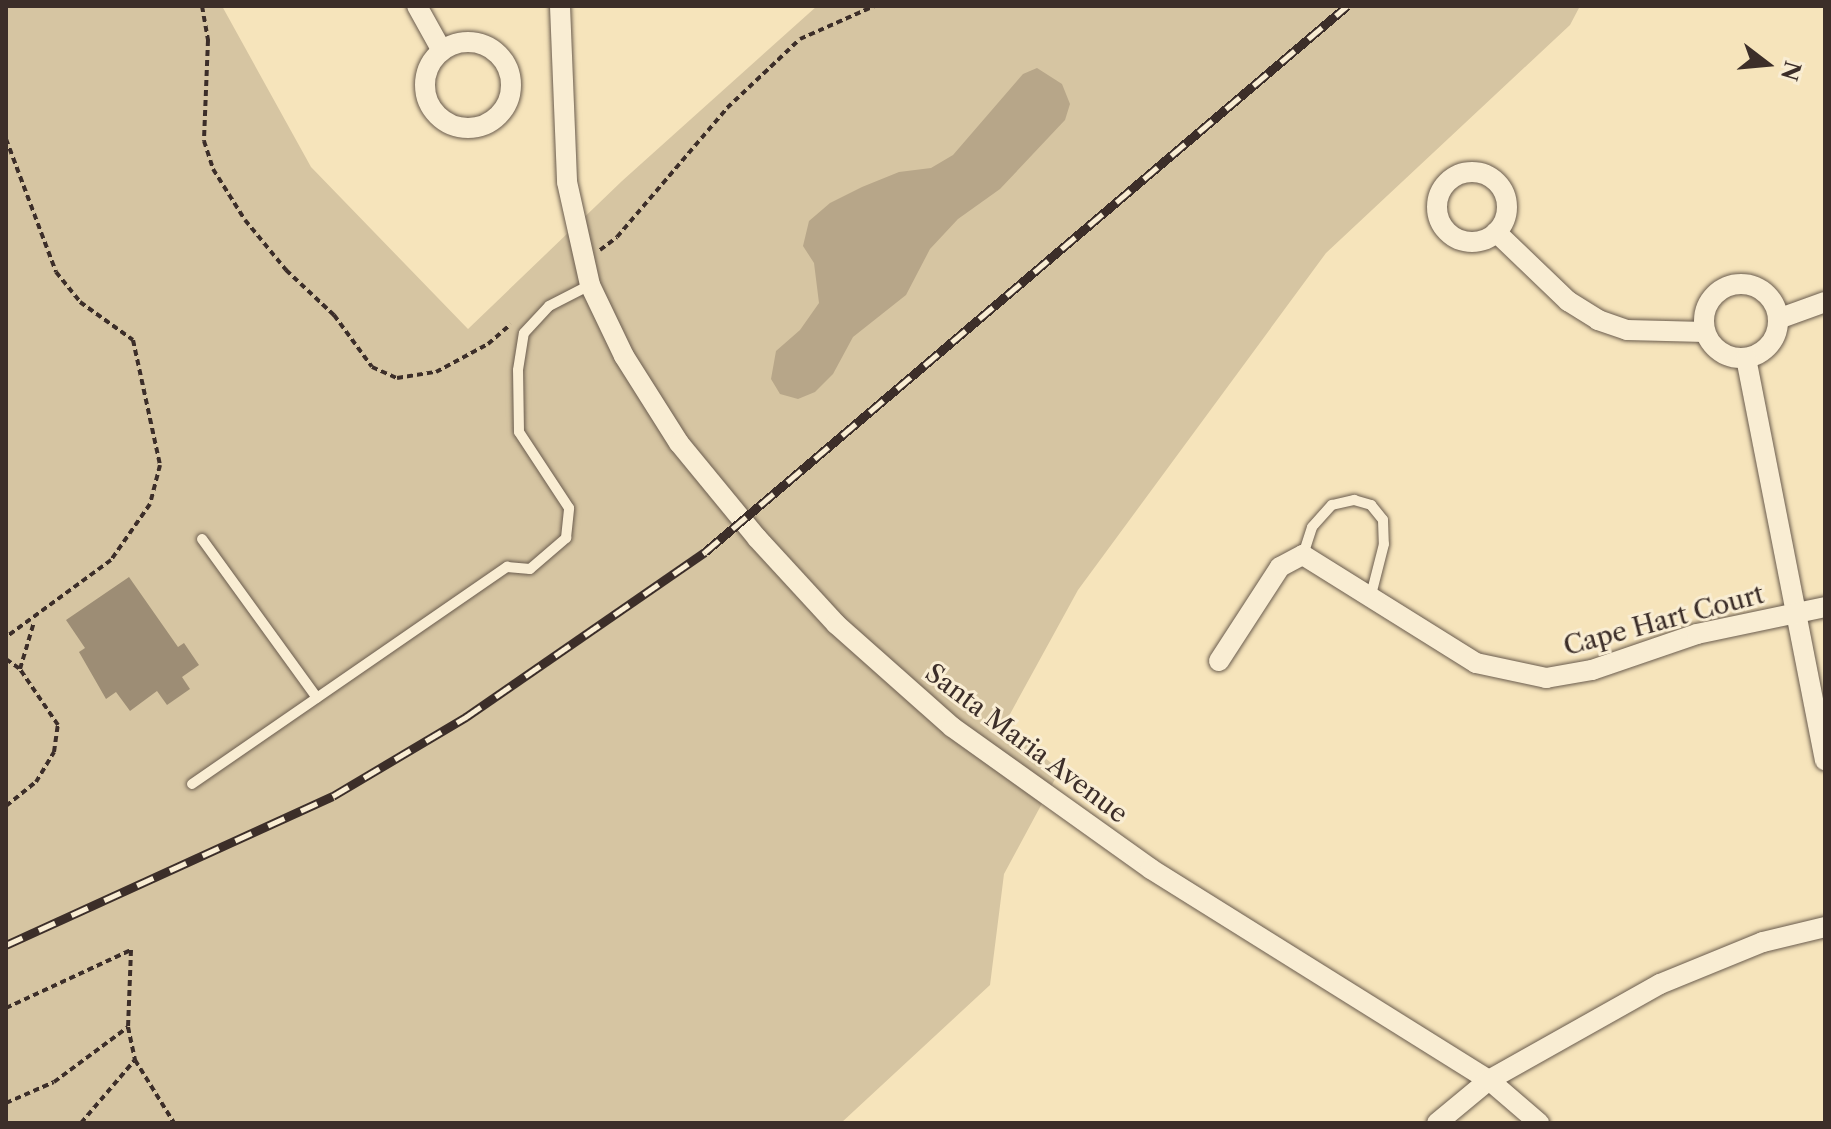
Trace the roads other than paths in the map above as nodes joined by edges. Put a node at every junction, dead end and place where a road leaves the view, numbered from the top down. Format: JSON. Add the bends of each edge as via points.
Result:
{"nodes":[{"id":1,"x":417,"y":6,"type":"edge"},
{"id":2,"x":560,"y":6,"type":"edge"},
{"id":3,"x":442,"y":51,"type":"junction"},
{"id":4,"x":1496,"y":232,"type":"dead end"},
{"id":5,"x":590,"y":285,"type":"junction"},
{"id":6,"x":1825,"y":302,"type":"edge"},
{"id":7,"x":1778,"y":319,"type":"junction"},
{"id":8,"x":1705,"y":332,"type":"junction"},
{"id":9,"x":1746,"y":358,"type":"junction"},
{"id":10,"x":202,"y":539,"type":"dead end"},
{"id":11,"x":1303,"y":555,"type":"junction"},
{"id":12,"x":1371,"y":595,"type":"junction"},
{"id":13,"x":1825,"y":607,"type":"edge"},
{"id":14,"x":1800,"y":612,"type":"junction"},
{"id":15,"x":1219,"y":661,"type":"dead end"},
{"id":16,"x":317,"y":698,"type":"junction"},
{"id":17,"x":1825,"y":760,"type":"edge"},
{"id":18,"x":192,"y":784,"type":"dead end"},
{"id":19,"x":1825,"y":927,"type":"edge"},
{"id":20,"x":1489,"y":1080,"type":"junction"},
{"id":21,"x":1437,"y":1123,"type":"edge"},
{"id":22,"x":1539,"y":1123,"type":"edge"}],
"edges":[{"from":1,"to":3,"type":"street"},
{"from":2,"to":5,"type":"street","name":"Santa Maria Avenue","via":[[567,182]]},
{"from":3,"to":3,"type":"street","via":[[426,74],[425,88],[436,114],[447,123],[474,129],[499,117],[511,91],[505,63],[496,52],[469,42]]},
{"from":4,"to":8,"type":"street","via":[[1568,301],[1598,320],[1627,330]]},
{"from":5,"to":16,"type":"lane","via":[[549,306],[524,333],[518,370],[519,432],[569,508],[566,538],[530,569],[507,567]]},
{"from":5,"to":20,"type":"street","name":"Santa Maria Avenue","via":[[624,356],[689,455],[836,624],[929,706],[1151,869]]},
{"from":6,"to":7,"type":"street"},
{"from":7,"to":8,"type":"street","via":[[1764,291],[1734,284],[1709,302]]},
{"from":7,"to":9,"type":"street","via":[[1770,344]]},
{"from":8,"to":9,"type":"street","via":[[1721,352]]},
{"from":9,"to":14,"type":"street"},
{"from":10,"to":16,"type":"lane"},
{"from":11,"to":12,"type":"street","name":"Cape Hart Court"},
{"from":11,"to":12,"type":"lane","via":[[1312,527],[1332,505],[1354,500],[1371,505],[1383,520],[1384,544]]},
{"from":11,"to":15,"type":"street","via":[[1280,567]]},
{"from":12,"to":14,"type":"street","name":"Cape Hart Court","via":[[1476,663],[1546,678],[1592,670],[1697,634]]},
{"from":13,"to":14,"type":"street","name":"Cape Hart Court"},
{"from":14,"to":17,"type":"street"},
{"from":16,"to":18,"type":"lane"},
{"from":19,"to":20,"type":"street","via":[[1763,942],[1660,984]]},
{"from":20,"to":21,"type":"street"},
{"from":20,"to":22,"type":"street","name":"Santa Maria Avenue"}]}
